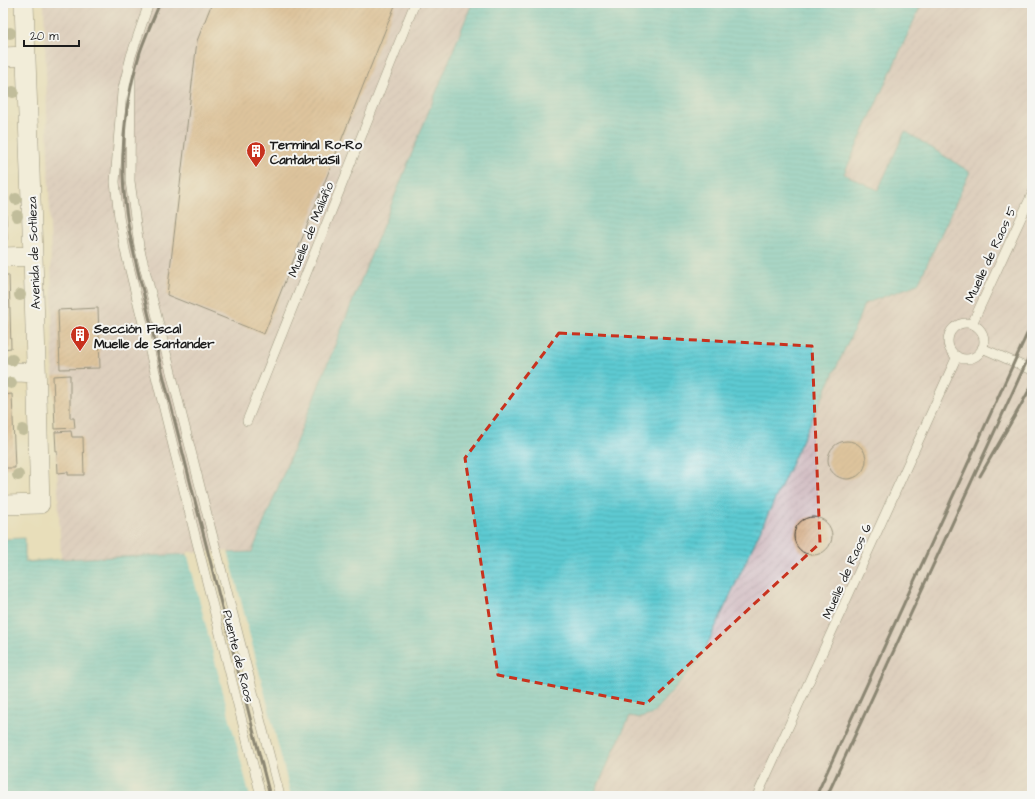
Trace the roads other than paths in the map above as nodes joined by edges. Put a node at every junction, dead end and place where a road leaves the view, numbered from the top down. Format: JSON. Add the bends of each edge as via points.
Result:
{"nodes":[{"id":1,"x":24,"y":3,"type":"edge"},
{"id":2,"x":149,"y":3,"type":"edge"},
{"id":3,"x":415,"y":3,"type":"edge"},
{"id":4,"x":26,"y":56,"type":"junction"},
{"id":5,"x":131,"y":56,"type":"junction"},
{"id":6,"x":3,"y":57,"type":"edge"},
{"id":7,"x":1032,"y":194,"type":"edge"},
{"id":8,"x":33,"y":256,"type":"junction"},
{"id":9,"x":3,"y":257,"type":"edge"},
{"id":10,"x":972,"y":324,"type":"junction"},
{"id":11,"x":982,"y":348,"type":"junction"},
{"id":12,"x":957,"y":356,"type":"junction"},
{"id":13,"x":1032,"y":370,"type":"edge"},
{"id":14,"x":3,"y":372,"type":"edge"},
{"id":15,"x":36,"y":374,"type":"junction"},
{"id":16,"x":247,"y":421,"type":"dead end"},
{"id":17,"x":3,"y":505,"type":"edge"},
{"id":18,"x":261,"y":796,"type":"edge"},
{"id":19,"x":280,"y":796,"type":"edge"},
{"id":20,"x":757,"y":796,"type":"edge"}],
"edges":[{"from":1,"to":4,"type":"street","name":"Avenida de Sotileza"},
{"from":2,"to":5,"type":"lane"},
{"from":3,"to":16,"type":"lane","name":"Muelle de Maliaño"},
{"from":4,"to":6,"type":"street"},
{"from":4,"to":8,"type":"street","name":"Avenida de Sotileza"},
{"from":5,"to":18,"type":"lane","name":"Puente de Raos","via":[[121,99],[115,182],[119,217],[125,250]]},
{"from":5,"to":19,"type":"lane","via":[[130,181],[139,246]]},
{"from":7,"to":10,"type":"lane","name":"Muelle de Raos 5"},
{"from":8,"to":9,"type":"street"},
{"from":8,"to":15,"type":"street","name":"Avenida de Sotileza"},
{"from":10,"to":11,"type":"lane","via":[[981,331]]},
{"from":10,"to":12,"type":"lane","via":[[963,323],[951,331],[949,345]]},
{"from":11,"to":12,"type":"lane","via":[[971,357]]},
{"from":11,"to":13,"type":"lane"},
{"from":12,"to":20,"type":"lane","name":"Muelle de Raos 6"},
{"from":14,"to":15,"type":"street"},
{"from":15,"to":17,"type":"street","name":"Avenida de Sotileza","via":[[40,504]]}]}
